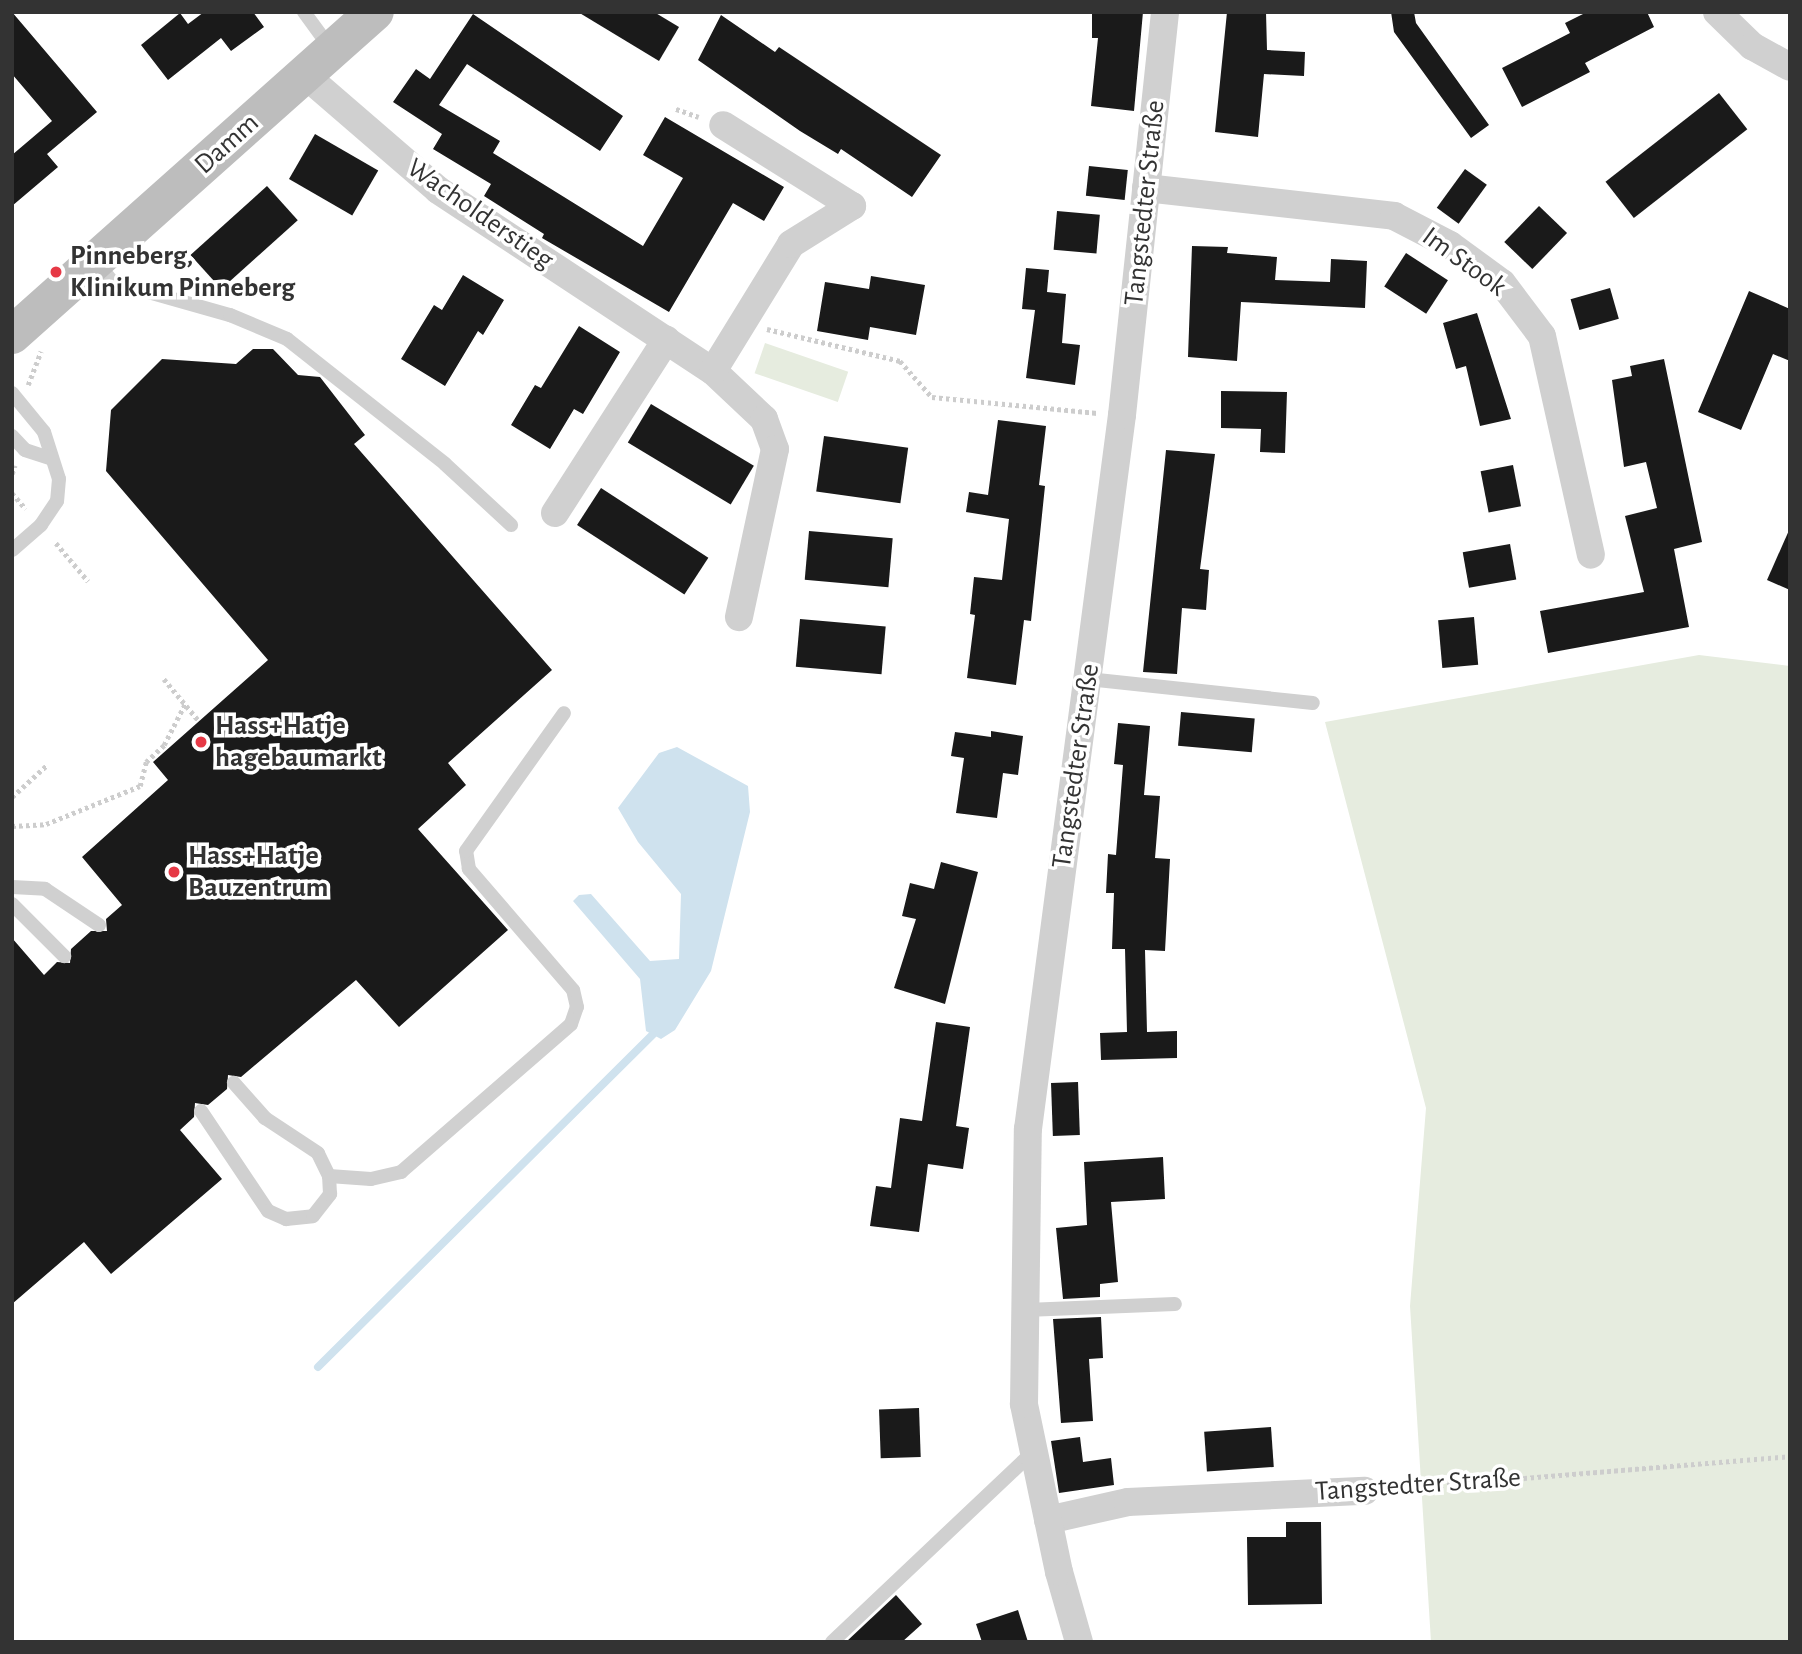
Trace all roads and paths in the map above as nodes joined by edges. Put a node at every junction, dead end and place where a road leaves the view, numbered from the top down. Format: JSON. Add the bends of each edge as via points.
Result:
{"nodes":[{"id":1,"x":304,"y":12,"type":"edge"},
{"id":2,"x":375,"y":12,"type":"edge"},
{"id":3,"x":1165,"y":12,"type":"edge"},
{"id":4,"x":1717,"y":12,"type":"edge"},
{"id":5,"x":318,"y":63,"type":"junction"},
{"id":6,"x":1790,"y":67,"type":"edge"},
{"id":7,"x":723,"y":125,"type":"dead end"},
{"id":8,"x":1146,"y":188,"type":"junction"},
{"id":9,"x":87,"y":269,"type":"junction"},
{"id":10,"x":739,"y":322,"type":"junction"},
{"id":11,"x":12,"y":335,"type":"edge"},
{"id":12,"x":666,"y":340,"type":"junction"},
{"id":13,"x":713,"y":371,"type":"junction"},
{"id":14,"x":12,"y":393,"type":"edge"},
{"id":15,"x":1122,"y":415,"type":"junction"},
{"id":16,"x":12,"y":436,"type":"edge"},
{"id":17,"x":50,"y":458,"type":"junction"},
{"id":18,"x":12,"y":493,"type":"edge"},
{"id":19,"x":26,"y":509,"type":"dead end"},
{"id":20,"x":555,"y":513,"type":"dead end"},
{"id":21,"x":511,"y":525,"type":"dead end"},
{"id":22,"x":56,"y":543,"type":"dead end"},
{"id":23,"x":12,"y":550,"type":"edge"},
{"id":24,"x":1591,"y":555,"type":"dead end"},
{"id":25,"x":89,"y":581,"type":"dead end"},
{"id":26,"x":739,"y":617,"type":"dead end"},
{"id":27,"x":164,"y":679,"type":"dead end"},
{"id":28,"x":1087,"y":679,"type":"junction"},
{"id":29,"x":1313,"y":703,"type":"dead end"},
{"id":30,"x":185,"y":704,"type":"junction"},
{"id":31,"x":564,"y":713,"type":"dead end"},
{"id":32,"x":199,"y":721,"type":"dead end"},
{"id":33,"x":46,"y":766,"type":"dead end"},
{"id":34,"x":12,"y":797,"type":"edge"},
{"id":35,"x":12,"y":826,"type":"edge"},
{"id":36,"x":12,"y":887,"type":"edge"},
{"id":37,"x":12,"y":904,"type":"edge"},
{"id":38,"x":99,"y":925,"type":"dead end"},
{"id":39,"x":64,"y":956,"type":"dead end"},
{"id":40,"x":234,"y":1083,"type":"dead end"},
{"id":41,"x":201,"y":1111,"type":"dead end"},
{"id":42,"x":329,"y":1176,"type":"junction"},
{"id":43,"x":1175,"y":1304,"type":"dead end"},
{"id":44,"x":1026,"y":1310,"type":"junction"},
{"id":45,"x":1034,"y":1451,"type":"junction"},
{"id":46,"x":1790,"y":1456,"type":"edge"},
{"id":47,"x":1365,"y":1491,"type":"joint"},
{"id":48,"x":1048,"y":1520,"type":"junction"},
{"id":49,"x":832,"y":1642,"type":"edge"},
{"id":50,"x":1079,"y":1642,"type":"edge"}],
"edges":[{"from":1,"to":5,"type":"lane"},
{"from":2,"to":5,"type":"main road","name":"Damm"},
{"from":3,"to":8,"type":"street","name":"Tangstedter Straße"},
{"from":4,"to":6,"type":"street","via":[[1752,46]]},
{"from":5,"to":9,"type":"main road","name":"Damm"},
{"from":5,"to":12,"type":"street","name":"Wacholderstieg","via":[[438,190]]},
{"from":7,"to":10,"type":"street","via":[[852,206],[791,244]]},
{"from":8,"to":15,"type":"street","name":"Tangstedter Straße"},
{"from":8,"to":24,"type":"street","name":"Im Stook","via":[[1394,216],[1450,244],[1502,283],[1542,336]]},
{"from":9,"to":11,"type":"main road","name":"Damm"},
{"from":9,"to":21,"type":"lane","via":[[113,282],[230,315],[287,339],[445,464]]},
{"from":10,"to":13,"type":"street"},
{"from":10,"to":15,"type":"path","via":[[901,361],[932,397]]},
{"from":12,"to":13,"type":"street","name":"Wacholderstieg"},
{"from":12,"to":20,"type":"street"},
{"from":13,"to":26,"type":"street","name":"Wacholderstieg","via":[[764,419],[775,449]]},
{"from":14,"to":17,"type":"lane","via":[[44,432]]},
{"from":15,"to":28,"type":"street","name":"Tangstedter Straße"},
{"from":16,"to":17,"type":"lane","via":[[25,450]]},
{"from":17,"to":23,"type":"lane","via":[[59,479],[57,501],[41,526]]},
{"from":18,"to":19,"type":"path"},
{"from":22,"to":25,"type":"path"},
{"from":27,"to":30,"type":"path"},
{"from":28,"to":29,"type":"lane"},
{"from":28,"to":44,"type":"street","name":"Tangstedter Straße","via":[[1028,1129]]},
{"from":30,"to":32,"type":"path"},
{"from":30,"to":35,"type":"path","via":[[164,745],[146,762],[140,786],[46,824]]},
{"from":31,"to":42,"type":"lane","via":[[467,851],[469,869],[573,990],[577,1007],[571,1024],[401,1172],[370,1180]]},
{"from":33,"to":34,"type":"path"},
{"from":36,"to":38,"type":"lane","via":[[45,889]]},
{"from":37,"to":39,"type":"lane"},
{"from":40,"to":42,"type":"lane","via":[[265,1118],[318,1153]]},
{"from":41,"to":42,"type":"lane","via":[[268,1211],[286,1219],[313,1216],[330,1194]]},
{"from":43,"to":44,"type":"lane"},
{"from":44,"to":45,"type":"street","name":"Tangstedter Straße","via":[[1024,1404]]},
{"from":45,"to":48,"type":"street","name":"Tangstedter Straße"},
{"from":45,"to":49,"type":"lane"},
{"from":46,"to":47,"type":"path","name":"Tangstedter Straße"},
{"from":47,"to":48,"type":"street","name":"Tangstedter Straße","via":[[1128,1502]]},
{"from":48,"to":50,"type":"street","name":"Tangstedter Straße"}]}
